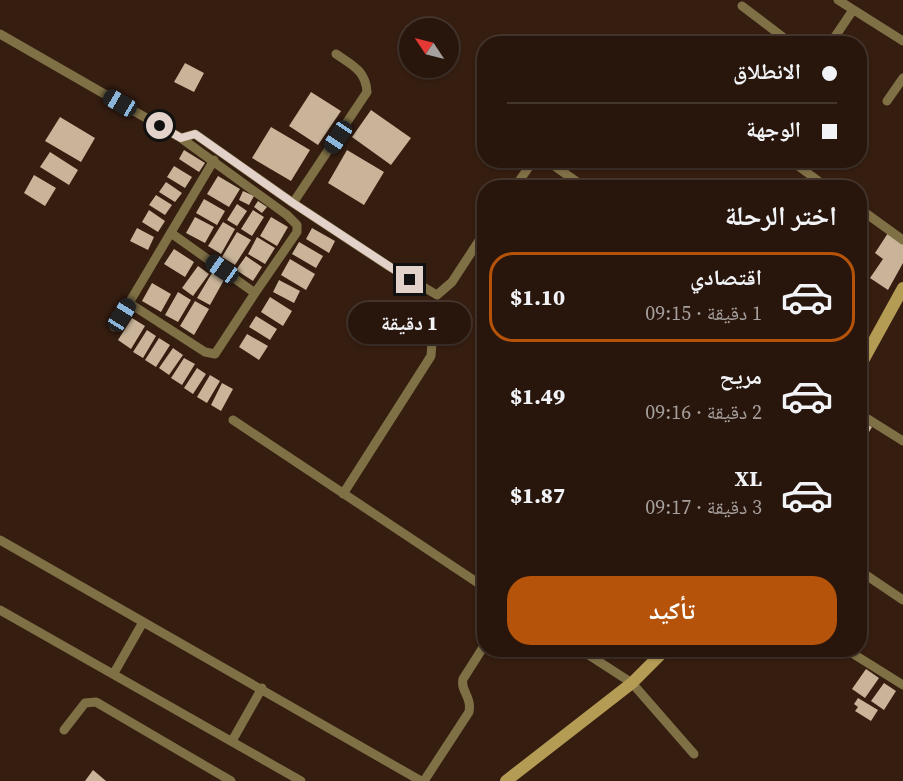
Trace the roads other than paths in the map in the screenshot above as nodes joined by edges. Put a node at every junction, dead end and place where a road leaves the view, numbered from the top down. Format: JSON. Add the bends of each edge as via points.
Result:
{"nodes":[{"id":1,"x":838,"y":0,"type":"edge"},
{"id":2,"x":742,"y":6,"type":"dead end"},
{"id":3,"x":853,"y":10,"type":"junction"},
{"id":4,"x":0,"y":34,"type":"edge"},
{"id":5,"x":781,"y":36,"type":"edge"},
{"id":6,"x":835,"y":36,"type":"edge"},
{"id":7,"x":903,"y":41,"type":"edge"},
{"id":8,"x":336,"y":54,"type":"dead end"},
{"id":9,"x":903,"y":78,"type":"edge"},
{"id":10,"x":887,"y":101,"type":"dead end"},
{"id":11,"x":181,"y":138,"type":"junction"},
{"id":12,"x":214,"y":160,"type":"junction"},
{"id":13,"x":557,"y":168,"type":"edge"},
{"id":14,"x":801,"y":168,"type":"edge"},
{"id":15,"x":574,"y":180,"type":"edge"},
{"id":16,"x":817,"y":180,"type":"edge"},
{"id":17,"x":293,"y":203,"type":"junction"},
{"id":18,"x":867,"y":214,"type":"edge"},
{"id":19,"x":171,"y":233,"type":"junction"},
{"id":20,"x":903,"y":240,"type":"edge"},
{"id":21,"x":477,"y":244,"type":"edge"},
{"id":22,"x":903,"y":288,"type":"edge"},
{"id":23,"x":255,"y":292,"type":"junction"},
{"id":24,"x":129,"y":303,"type":"junction"},
{"id":25,"x":406,"y":325,"type":"dead end"},
{"id":26,"x":114,"y":327,"type":"dead end"},
{"id":27,"x":867,"y":353,"type":"edge"},
{"id":28,"x":867,"y":418,"type":"edge"},
{"id":29,"x":233,"y":420,"type":"dead end"},
{"id":30,"x":903,"y":441,"type":"edge"},
{"id":31,"x":343,"y":494,"type":"junction"},
{"id":32,"x":0,"y":540,"type":"edge"},
{"id":33,"x":867,"y":576,"type":"edge"},
{"id":34,"x":477,"y":582,"type":"edge"},
{"id":35,"x":903,"y":600,"type":"edge"},
{"id":36,"x":0,"y":610,"type":"edge"},
{"id":37,"x":143,"y":622,"type":"junction"},
{"id":38,"x":477,"y":657,"type":"edge"},
{"id":39,"x":591,"y":657,"type":"edge"},
{"id":40,"x":658,"y":657,"type":"edge"},
{"id":41,"x":858,"y":657,"type":"edge"},
{"id":42,"x":114,"y":673,"type":"junction"},
{"id":43,"x":632,"y":683,"type":"junction"},
{"id":44,"x":903,"y":685,"type":"edge"},
{"id":45,"x":262,"y":688,"type":"junction"},
{"id":46,"x":64,"y":730,"type":"dead end"},
{"id":47,"x":232,"y":741,"type":"junction"},
{"id":48,"x":694,"y":754,"type":"dead end"},
{"id":49,"x":231,"y":781,"type":"edge"},
{"id":50,"x":301,"y":781,"type":"edge"},
{"id":51,"x":422,"y":781,"type":"edge"},
{"id":52,"x":506,"y":781,"type":"edge"}],
"edges":[{"from":1,"to":3,"type":"street"},
{"from":2,"to":5,"type":"street"},
{"from":3,"to":6,"type":"street"},
{"from":3,"to":7,"type":"street"},
{"from":4,"to":11,"type":"street"},
{"from":8,"to":17,"type":"street","via":[[362,72],[367,92]]},
{"from":9,"to":10,"type":"street"},
{"from":11,"to":12,"type":"street"},
{"from":11,"to":17,"type":"street","via":[[195,134]]},
{"from":12,"to":19,"type":"street"},
{"from":12,"to":23,"type":"street","via":[[297,225],[297,232]]},
{"from":13,"to":15,"type":"street"},
{"from":14,"to":16,"type":"street"},
{"from":17,"to":21,"type":"street","via":[[437,295],[452,282]]},
{"from":18,"to":20,"type":"street"},
{"from":19,"to":23,"type":"street"},
{"from":19,"to":24,"type":"street"},
{"from":22,"to":27,"type":"main road"},
{"from":23,"to":24,"type":"street","via":[[215,354],[205,352]]},
{"from":24,"to":26,"type":"street"},
{"from":25,"to":31,"type":"street","via":[[432,342],[431,356]]},
{"from":28,"to":30,"type":"street"},
{"from":29,"to":31,"type":"street"},
{"from":31,"to":34,"type":"street"},
{"from":32,"to":37,"type":"street"},
{"from":33,"to":35,"type":"street"},
{"from":36,"to":42,"type":"street"},
{"from":37,"to":42,"type":"street"},
{"from":37,"to":45,"type":"street"},
{"from":38,"to":51,"type":"street","via":[[462,684],[471,704],[469,712]]},
{"from":39,"to":43,"type":"street"},
{"from":40,"to":43,"type":"main road"},
{"from":41,"to":44,"type":"street"},
{"from":42,"to":47,"type":"street"},
{"from":43,"to":48,"type":"street"},
{"from":43,"to":52,"type":"main road"},
{"from":45,"to":47,"type":"street"},
{"from":45,"to":51,"type":"street"},
{"from":46,"to":49,"type":"street","via":[[84,703],[96,702]]},
{"from":47,"to":50,"type":"street"}]}
